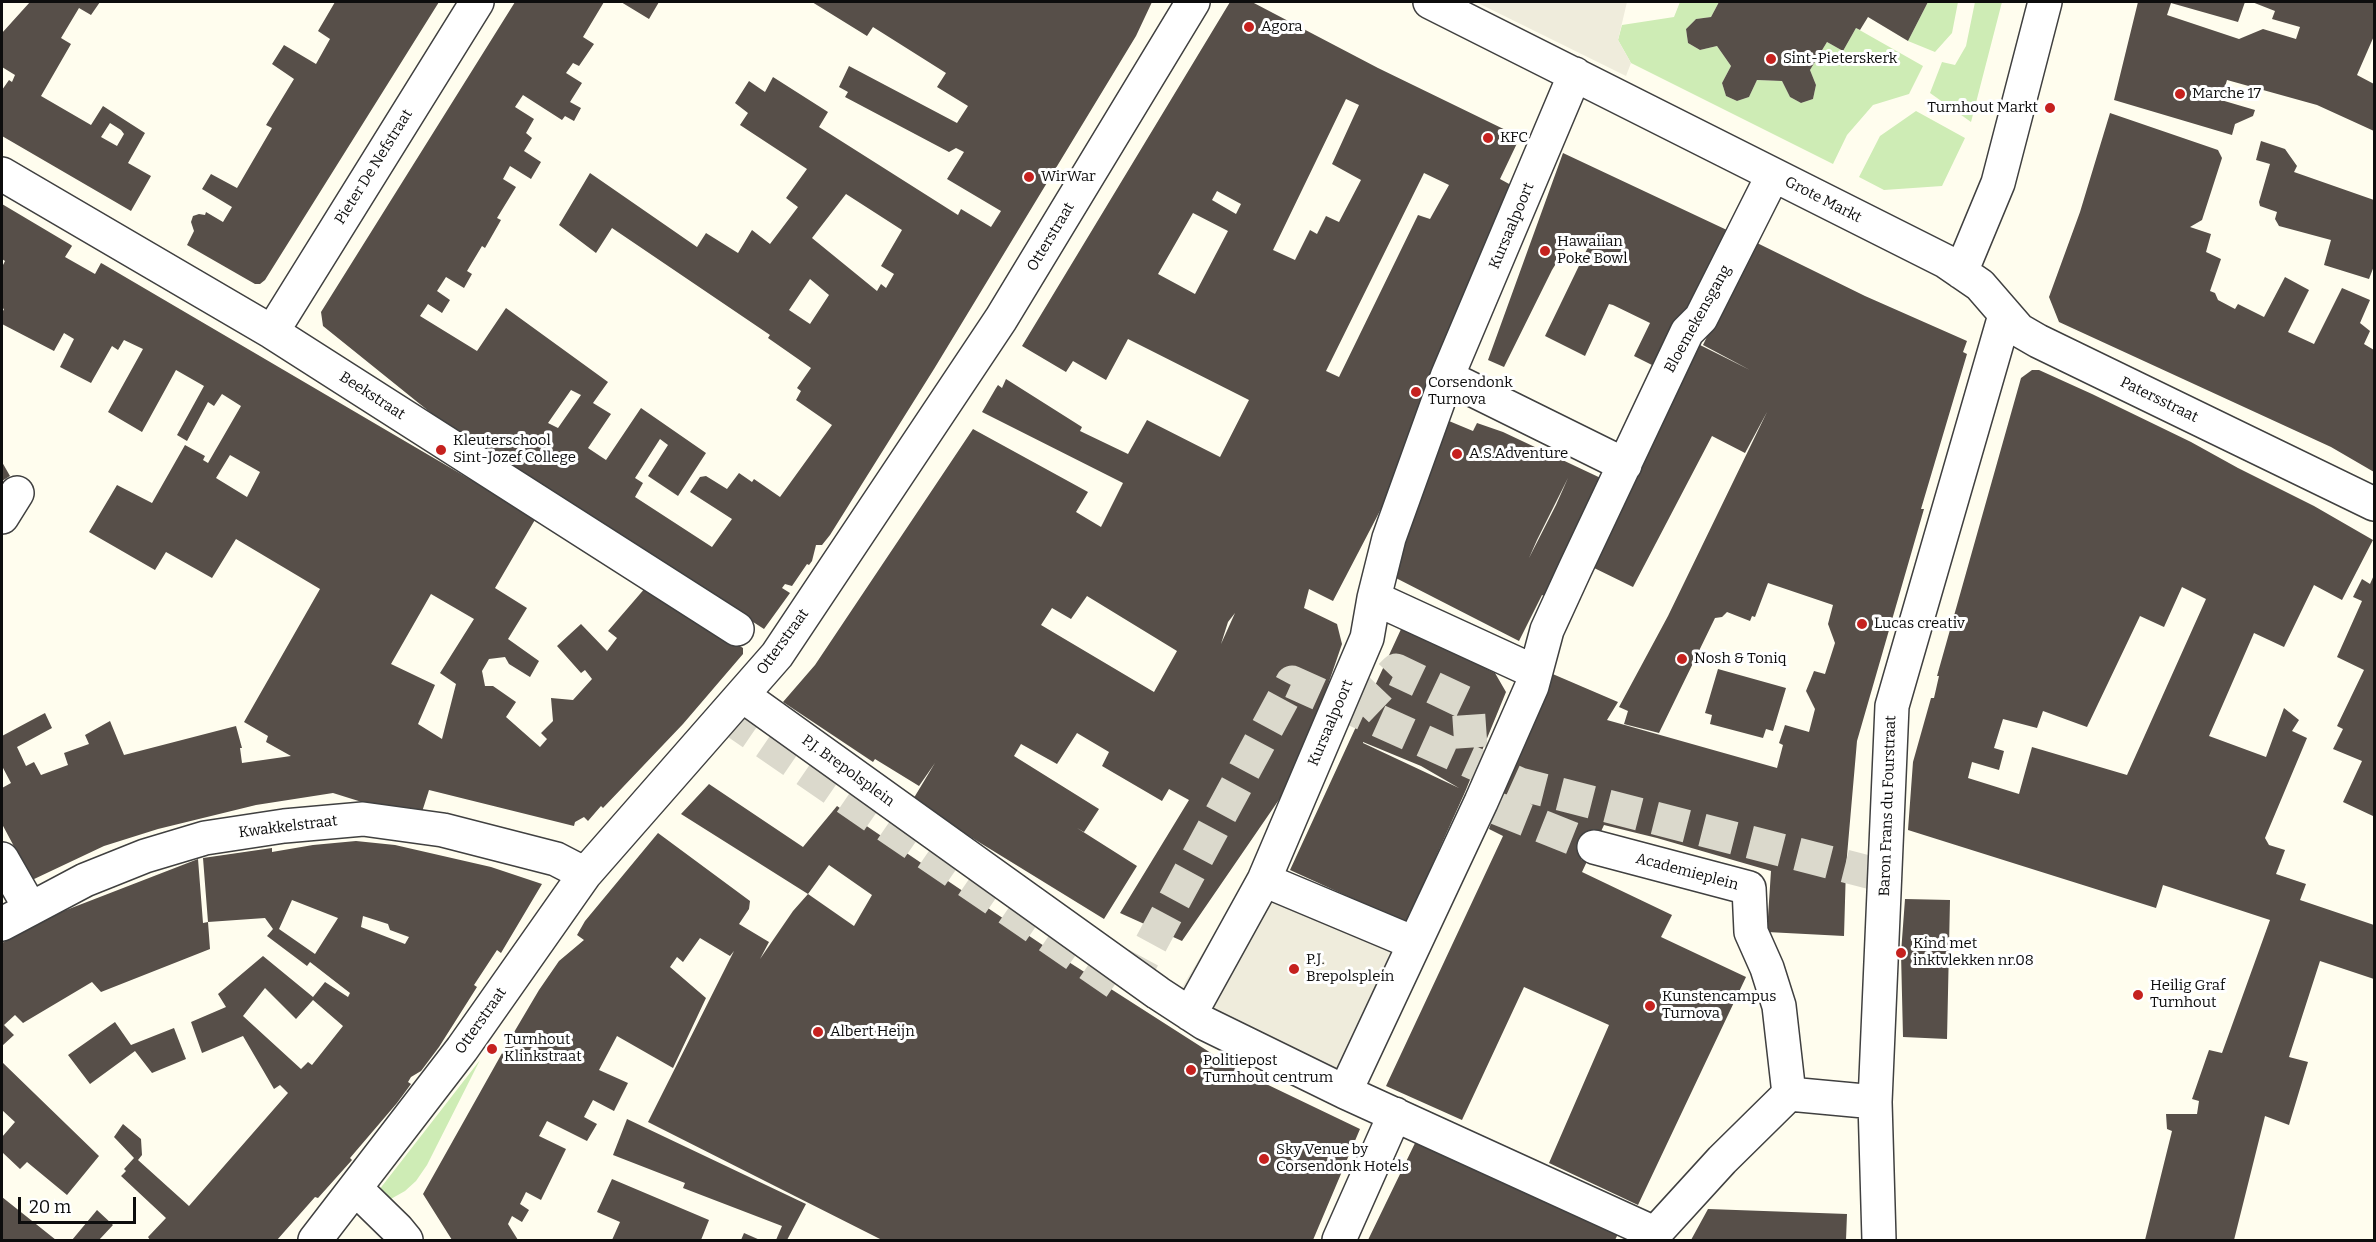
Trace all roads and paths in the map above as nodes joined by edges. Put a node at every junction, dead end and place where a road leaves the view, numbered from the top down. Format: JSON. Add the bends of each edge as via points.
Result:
{"nodes":[{"id":1,"x":477,"y":2,"type":"edge"},
{"id":2,"x":1193,"y":2,"type":"edge"},
{"id":3,"x":1430,"y":2,"type":"edge"},
{"id":4,"x":2045,"y":2,"type":"edge"},
{"id":5,"x":1575,"y":74,"type":"junction"},
{"id":6,"x":2,"y":174,"type":"edge"},
{"id":7,"x":1773,"y":175,"type":"junction"},
{"id":8,"x":1962,"y":272,"type":"junction"},
{"id":9,"x":2005,"y":315,"type":"junction"},
{"id":10,"x":272,"y":332,"type":"junction"},
{"id":11,"x":1447,"y":377,"type":"junction"},
{"id":12,"x":1625,"y":465,"type":"junction"},
{"id":13,"x":2374,"y":504,"type":"edge"},
{"id":14,"x":1374,"y":598,"type":"junction"},
{"id":15,"x":737,"y":629,"type":"dead end"},
{"id":16,"x":1536,"y":672,"type":"junction"},
{"id":17,"x":742,"y":695,"type":"junction"},
{"id":18,"x":1594,"y":847,"type":"tunnel mouth"},
{"id":19,"x":2,"y":859,"type":"edge"},
{"id":20,"x":585,"y":874,"type":"junction"},
{"id":21,"x":1264,"y":880,"type":"junction"},
{"id":22,"x":30,"y":908,"type":"junction"},
{"id":23,"x":2,"y":924,"type":"edge"},
{"id":24,"x":1414,"y":943,"type":"junction"},
{"id":25,"x":1190,"y":1014,"type":"junction"},
{"id":26,"x":1789,"y":1095,"type":"junction"},
{"id":27,"x":1875,"y":1098,"type":"junction"},
{"id":28,"x":1370,"y":1103,"type":"junction"},
{"id":29,"x":356,"y":1189,"type":"junction"},
{"id":30,"x":1652,"y":1237,"type":"edge"},
{"id":31,"x":315,"y":1240,"type":"edge"},
{"id":32,"x":406,"y":1240,"type":"edge"},
{"id":33,"x":1339,"y":1240,"type":"edge"},
{"id":34,"x":1879,"y":1240,"type":"edge"}],
"edges":[{"from":1,"to":10,"type":"street","name":"Pieter De Nefstraat"},
{"from":2,"to":17,"type":"street","name":"Otterstraat","via":[[1001,319],[777,656]]},
{"from":3,"to":5,"type":"street","name":"Grote Markt"},
{"from":4,"to":8,"type":"street","via":[[1998,183]]},
{"from":5,"to":7,"type":"street","name":"Grote Markt"},
{"from":5,"to":11,"type":"street","name":"Kursaalpoort"},
{"from":6,"to":10,"type":"street","name":"Beekstraat"},
{"from":7,"to":8,"type":"street","name":"Grote Markt"},
{"from":7,"to":12,"type":"street","name":"Bloemekensgang","via":[[1701,318],[1687,332]]},
{"from":8,"to":9,"type":"street","name":"Patersstraat","via":[[1980,285]]},
{"from":9,"to":13,"type":"street","name":"Patersstraat","via":[[2019,330],[2038,341]]},
{"from":9,"to":27,"type":"street","name":"Baron Frans du Fourstraat","via":[[1892,706]]},
{"from":10,"to":15,"type":"street","name":"Beekstraat"},
{"from":11,"to":12,"type":"street"},
{"from":11,"to":14,"type":"street","name":"Kursaalpoort","via":[[1389,538]]},
{"from":12,"to":16,"type":"street","name":"Bloemekensgang","via":[[1547,630]]},
{"from":14,"to":16,"type":"street"},
{"from":14,"to":21,"type":"street","name":"Kursaalpoort","via":[[1367,638]]},
{"from":16,"to":24,"type":"street","name":"Bloemekensgang","via":[[1488,805]]},
{"from":17,"to":20,"type":"street","name":"Otterstraat"},
{"from":17,"to":25,"type":"street","name":"P.J. Brepolsplein"},
{"from":18,"to":26,"type":"street","name":"Academieplein","via":[[1749,888],[1751,932],[1779,1006]]},
{"from":19,"to":22,"type":"street"},
{"from":20,"to":22,"type":"street","name":"Kwakkelstraat","via":[[556,859],[443,830],[363,819],[205,838],[145,856]]},
{"from":20,"to":29,"type":"street","name":"Otterstraat","via":[[462,1049]]},
{"from":21,"to":24,"type":"street"},
{"from":21,"to":25,"type":"street"},
{"from":22,"to":23,"type":"street","name":"Kwakkelstraat"},
{"from":24,"to":28,"type":"street"},
{"from":25,"to":28,"type":"street","name":"P.J. Brepolsplein"},
{"from":26,"to":27,"type":"street"},
{"from":26,"to":30,"type":"street","via":[[1722,1160]]},
{"from":27,"to":34,"type":"street","name":"Baron Frans du Fourstraat"},
{"from":28,"to":30,"type":"street"},
{"from":28,"to":33,"type":"street","via":[[1367,1179]]},
{"from":29,"to":31,"type":"street","name":"Otterstraat"},
{"from":29,"to":32,"type":"street"}]}
